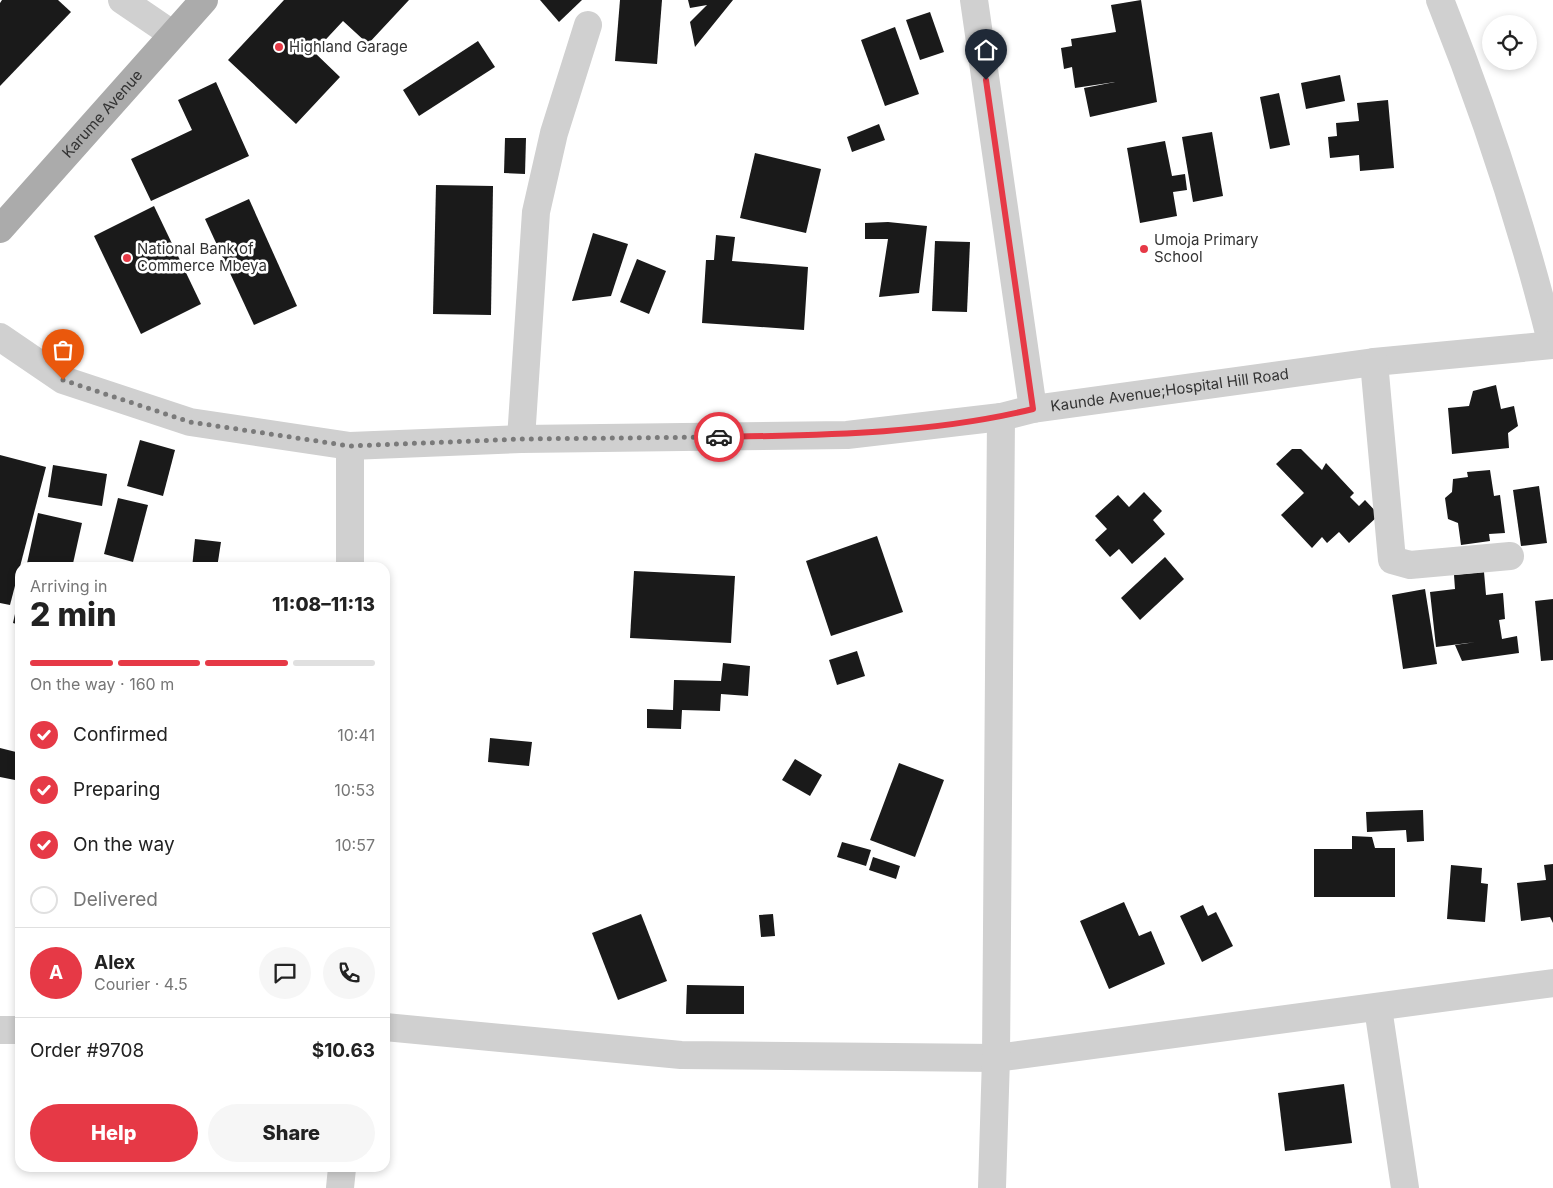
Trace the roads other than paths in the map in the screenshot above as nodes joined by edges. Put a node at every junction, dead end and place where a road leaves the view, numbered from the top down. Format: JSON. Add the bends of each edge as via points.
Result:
{"nodes":[{"id":1,"x":122,"y":0,"type":"edge"},
{"id":2,"x":204,"y":0,"type":"edge"},
{"id":3,"x":974,"y":0,"type":"edge"},
{"id":4,"x":1440,"y":0,"type":"edge"},
{"id":5,"x":588,"y":25,"type":"dead end"},
{"id":6,"x":172,"y":34,"type":"junction"},
{"id":7,"x":0,"y":229,"type":"edge"},
{"id":8,"x":0,"y":337,"type":"edge"},
{"id":9,"x":1553,"y":345,"type":"edge"},
{"id":10,"x":1374,"y":362,"type":"junction"},
{"id":11,"x":1033,"y":409,"type":"junction"},
{"id":12,"x":1001,"y":417,"type":"junction"},
{"id":13,"x":521,"y":439,"type":"junction"},
{"id":14,"x":350,"y":446,"type":"junction"},
{"id":15,"x":1510,"y":556,"type":"dead end"},
{"id":16,"x":350,"y":562,"type":"edge"},
{"id":17,"x":1553,"y":983,"type":"edge"},
{"id":18,"x":1378,"y":1008,"type":"junction"},
{"id":19,"x":390,"y":1027,"type":"edge"},
{"id":20,"x":0,"y":1030,"type":"edge"},
{"id":21,"x":15,"y":1030,"type":"edge"},
{"id":22,"x":996,"y":1058,"type":"junction"},
{"id":23,"x":342,"y":1172,"type":"edge"},
{"id":24,"x":340,"y":1188,"type":"edge"},
{"id":25,"x":992,"y":1188,"type":"edge"},
{"id":26,"x":1406,"y":1188,"type":"edge"}],
"edges":[{"from":1,"to":6,"type":"street"},
{"from":2,"to":6,"type":"main road","name":"Karume Avenue"},
{"from":3,"to":11,"type":"street"},
{"from":4,"to":9,"type":"street","via":[[1518,219]]},
{"from":5,"to":13,"type":"street","via":[[554,133],[536,212]]},
{"from":6,"to":7,"type":"main road","name":"Karume Avenue"},
{"from":8,"to":14,"type":"street","name":"Kaunde Avenue;Hospital Hill Road","via":[[63,380],[190,422]]},
{"from":9,"to":10,"type":"street","name":"Kaunde Avenue;Hospital Hill Road"},
{"from":10,"to":11,"type":"street","name":"Kaunde Avenue;Hospital Hill Road"},
{"from":10,"to":15,"type":"street","via":[[1392,560],[1410,565]]},
{"from":11,"to":12,"type":"street","name":"Kaunde Avenue;Hospital Hill Road"},
{"from":12,"to":13,"type":"street","name":"Kaunde Avenue;Hospital Hill Road","via":[[847,435]]},
{"from":12,"to":22,"type":"street"},
{"from":13,"to":14,"type":"street","name":"Kaunde Avenue;Hospital Hill Road"},
{"from":14,"to":16,"type":"street"},
{"from":17,"to":18,"type":"street"},
{"from":18,"to":22,"type":"street"},
{"from":18,"to":26,"type":"street"},
{"from":19,"to":22,"type":"street","via":[[681,1055]]},
{"from":20,"to":21,"type":"street"},
{"from":22,"to":25,"type":"street"},
{"from":23,"to":24,"type":"street"}]}
